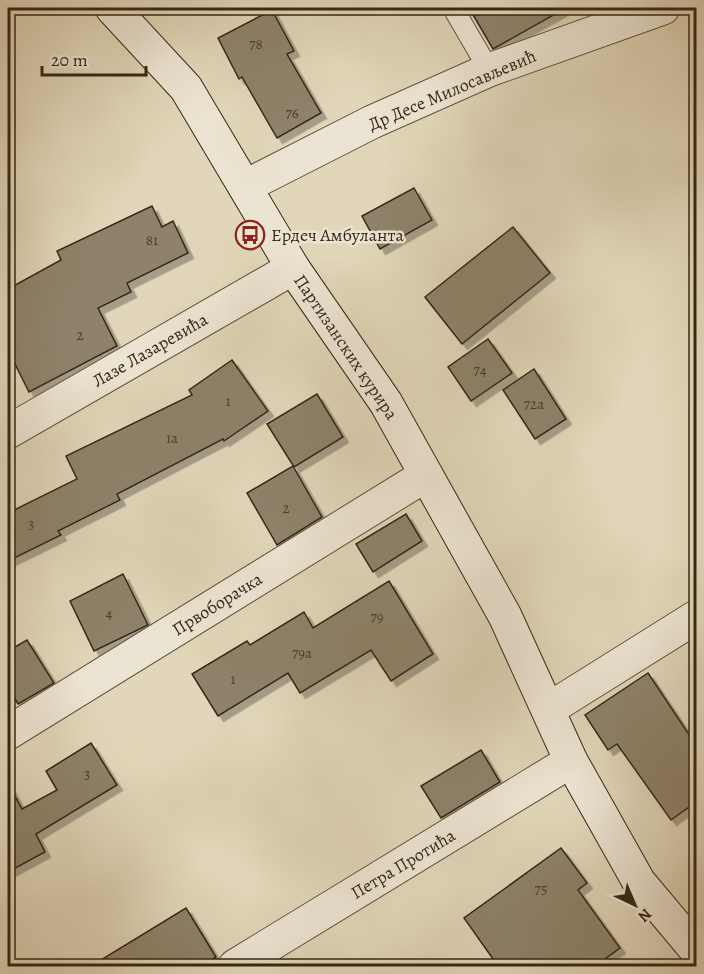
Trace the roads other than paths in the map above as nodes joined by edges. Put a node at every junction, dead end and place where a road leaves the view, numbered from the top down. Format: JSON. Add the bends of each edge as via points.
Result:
{"nodes":[{"id":1,"x":112,"y":8,"type":"edge"},
{"id":2,"x":453,"y":8,"type":"edge"},
{"id":3,"x":663,"y":8,"type":"edge"},
{"id":4,"x":489,"y":70,"type":"junction"},
{"id":5,"x":246,"y":186,"type":"junction"},
{"id":6,"x":293,"y":268,"type":"junction"},
{"id":7,"x":8,"y":432,"type":"edge"},
{"id":8,"x":426,"y":475,"type":"junction"},
{"id":9,"x":696,"y":617,"type":"edge"},
{"id":10,"x":549,"y":709,"type":"junction"},
{"id":11,"x":8,"y":733,"type":"edge"},
{"id":12,"x":571,"y":761,"type":"junction"},
{"id":13,"x":693,"y":939,"type":"edge"},
{"id":14,"x":234,"y":966,"type":"edge"}],
"edges":[{"from":1,"to":5,"type":"street","name":"Партизанских курира","via":[[186,88]]},
{"from":2,"to":4,"type":"lane"},
{"from":3,"to":4,"type":"street","name":"Др Десе Милосављевић"},
{"from":4,"to":5,"type":"street","name":"Др Десе Милосављевић"},
{"from":5,"to":6,"type":"street","name":"Партизанских курира"},
{"from":6,"to":7,"type":"street","name":"Лазе Лазаревића"},
{"from":6,"to":8,"type":"street","name":"Партизанских курира","via":[[386,403]]},
{"from":8,"to":10,"type":"street","name":"Партизанских курира","via":[[505,616]]},
{"from":8,"to":11,"type":"street","name":"Првоборачка"},
{"from":9,"to":10,"type":"street"},
{"from":10,"to":12,"type":"street","name":"Партизанских курира"},
{"from":12,"to":13,"type":"street","name":"Партизанских курира","via":[[639,882]]},
{"from":12,"to":14,"type":"street","name":"Петра Протића"}]}
